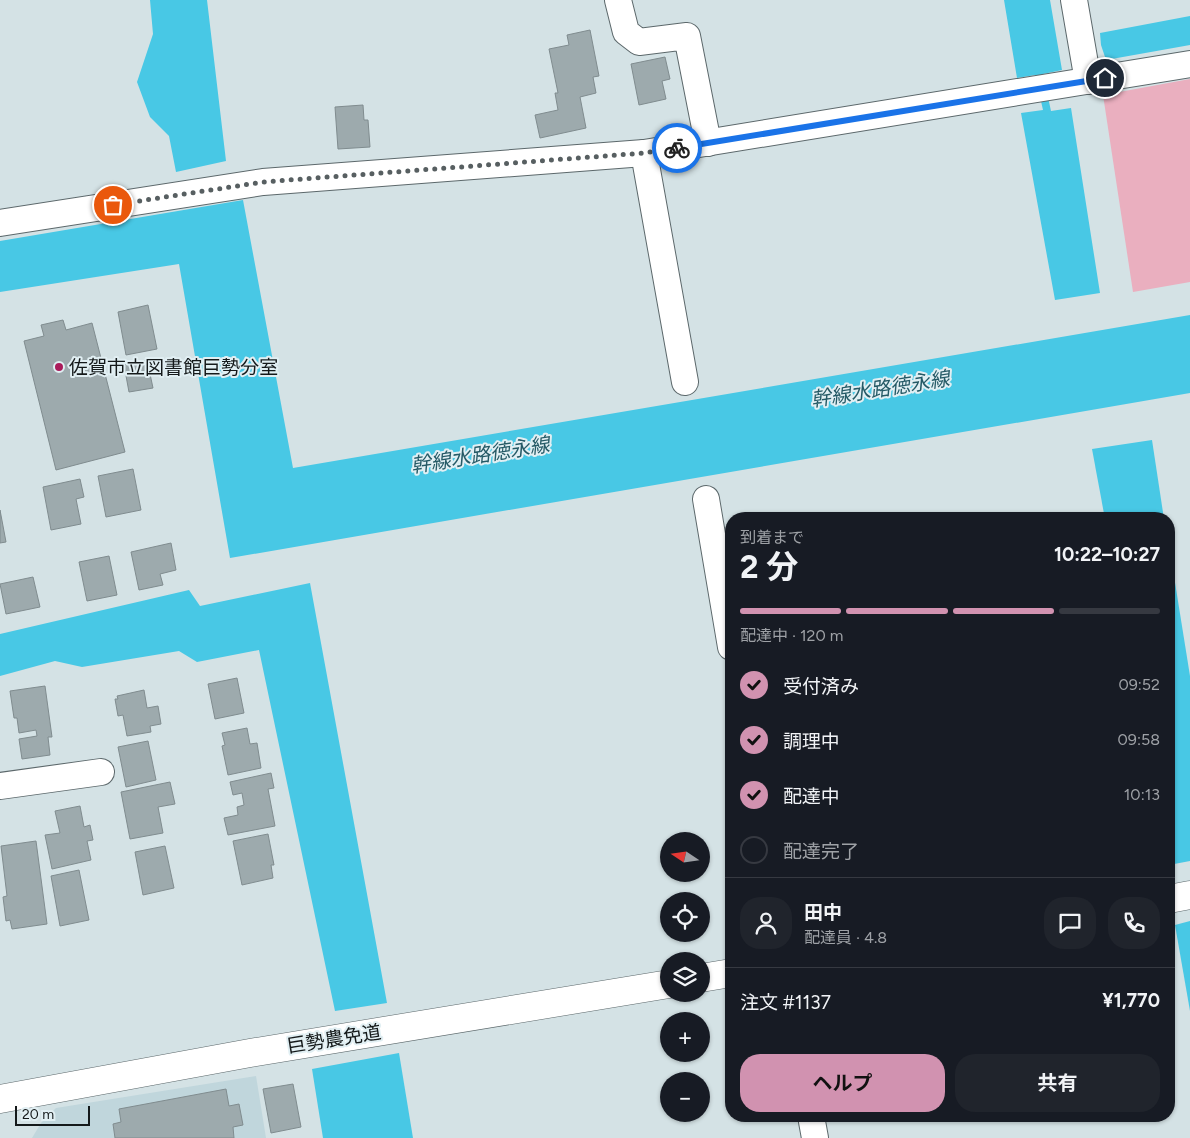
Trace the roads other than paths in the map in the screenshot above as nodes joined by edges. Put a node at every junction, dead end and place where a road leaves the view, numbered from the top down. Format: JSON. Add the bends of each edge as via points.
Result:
{"nodes":[{"id":1,"x":618,"y":0,"type":"edge"},
{"id":2,"x":1074,"y":0,"type":"edge"},
{"id":3,"x":1190,"y":64,"type":"edge"},
{"id":4,"x":1088,"y":82,"type":"junction"},
{"id":5,"x":708,"y":143,"type":"junction"},
{"id":6,"x":644,"y":153,"type":"junction"},
{"id":7,"x":0,"y":223,"type":"edge"},
{"id":8,"x":685,"y":382,"type":"dead end"},
{"id":9,"x":706,"y":499,"type":"dead end"},
{"id":10,"x":725,"y":611,"type":"edge"},
{"id":11,"x":101,"y":772,"type":"dead end"},
{"id":12,"x":0,"y":786,"type":"edge"},
{"id":13,"x":1190,"y":896,"type":"edge"},
{"id":14,"x":1175,"y":898,"type":"edge"},
{"id":15,"x":725,"y":974,"type":"edge"},
{"id":16,"x":710,"y":976,"type":"edge"},
{"id":17,"x":660,"y":985,"type":"edge"},
{"id":18,"x":0,"y":1099,"type":"edge"},
{"id":19,"x":813,"y":1122,"type":"edge"},
{"id":20,"x":815,"y":1138,"type":"edge"}],
"edges":[{"from":1,"to":5,"type":"street","via":[[626,32],[639,42],[686,36]]},
{"from":2,"to":4,"type":"street"},
{"from":3,"to":4,"type":"street"},
{"from":4,"to":5,"type":"street"},
{"from":5,"to":6,"type":"street"},
{"from":6,"to":7,"type":"street","via":[[263,182]]},
{"from":6,"to":8,"type":"street"},
{"from":9,"to":10,"type":"street"},
{"from":11,"to":12,"type":"street"},
{"from":13,"to":14,"type":"street"},
{"from":15,"to":16,"type":"street"},
{"from":17,"to":18,"type":"street","name":"巨勢農免道","via":[[250,1053]]},
{"from":19,"to":20,"type":"street"}]}
